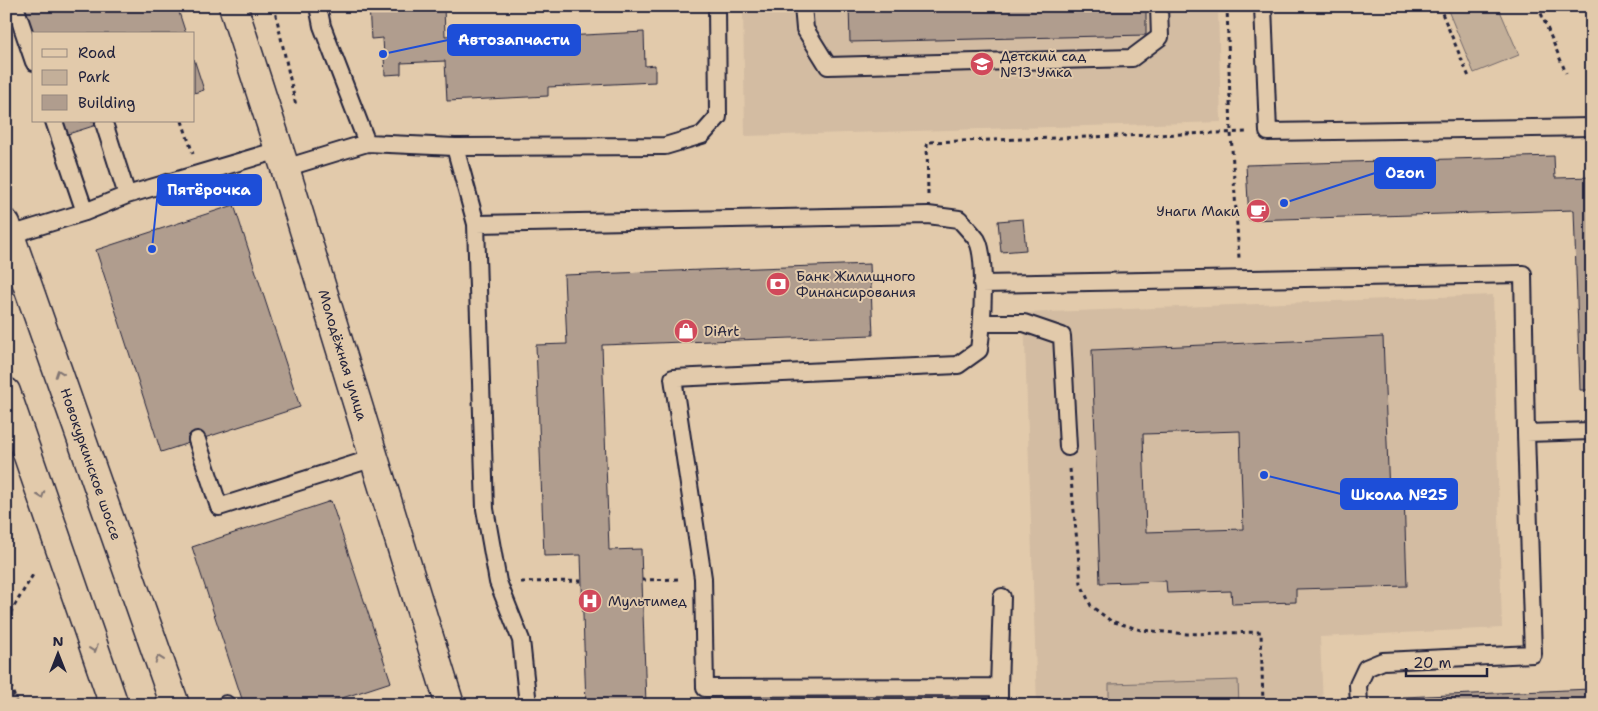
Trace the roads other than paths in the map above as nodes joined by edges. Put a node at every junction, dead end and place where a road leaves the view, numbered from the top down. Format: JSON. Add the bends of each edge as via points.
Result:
{"nodes":[{"id":1,"x":15,"y":6,"type":"edge"},
{"id":2,"x":233,"y":6,"type":"edge"},
{"id":3,"x":318,"y":6,"type":"edge"},
{"id":4,"x":717,"y":6,"type":"edge"},
{"id":5,"x":803,"y":6,"type":"edge"},
{"id":6,"x":1159,"y":6,"type":"edge"},
{"id":7,"x":1263,"y":6,"type":"edge"},
{"id":8,"x":32,"y":56,"type":"edge"},
{"id":9,"x":54,"y":122,"type":"edge"},
{"id":10,"x":104,"y":123,"type":"dead end"},
{"id":11,"x":1592,"y":127,"type":"edge"},
{"id":12,"x":367,"y":143,"type":"junction"},
{"id":13,"x":455,"y":146,"type":"junction"},
{"id":14,"x":282,"y":159,"type":"junction"},
{"id":15,"x":127,"y":195,"type":"junction"},
{"id":16,"x":85,"y":212,"type":"junction"},
{"id":17,"x":476,"y":224,"type":"junction"},
{"id":18,"x":8,"y":230,"type":"edge"},
{"id":19,"x":982,"y":284,"type":"junction"},
{"id":20,"x":983,"y":323,"type":"junction"},
{"id":21,"x":6,"y":392,"type":"edge"},
{"id":22,"x":1592,"y":431,"type":"edge"},
{"id":23,"x":1526,"y":433,"type":"junction"},
{"id":24,"x":197,"y":440,"type":"dead end"},
{"id":25,"x":1068,"y":447,"type":"road end"},
{"id":26,"x":374,"y":458,"type":"junction"},
{"id":27,"x":1002,"y":597,"type":"dead end"},
{"id":28,"x":999,"y":687,"type":"junction"},
{"id":29,"x":114,"y":705,"type":"edge"},
{"id":30,"x":175,"y":705,"type":"edge"},
{"id":31,"x":450,"y":705,"type":"edge"},
{"id":32,"x":528,"y":705,"type":"edge"},
{"id":33,"x":999,"y":705,"type":"edge"},
{"id":34,"x":1359,"y":705,"type":"edge"}],
"edges":[{"from":1,"to":8,"type":"lane"},
{"from":2,"to":14,"type":"main road","name":"Молодёжная улица"},
{"from":3,"to":12,"type":"lane","via":[[322,26]]},
{"from":4,"to":13,"type":"lane","via":[[718,117],[702,135],[665,146]]},
{"from":5,"to":6,"type":"lane","via":[[805,29],[828,66],[1132,58],[1160,37]]},
{"from":7,"to":11,"type":"lane","via":[[1268,132]]},
{"from":9,"to":16,"type":"lane"},
{"from":10,"to":15,"type":"lane"},
{"from":12,"to":13,"type":"lane"},
{"from":12,"to":14,"type":"lane"},
{"from":13,"to":17,"type":"lane"},
{"from":14,"to":15,"type":"lane","via":[[199,174]]},
{"from":14,"to":26,"type":"main road","name":"Молодёжная улица"},
{"from":15,"to":16,"type":"lane"},
{"from":16,"to":18,"type":"lane"},
{"from":17,"to":19,"type":"lane","via":[[928,215],[959,219],[978,241]]},
{"from":17,"to":32,"type":"lane","via":[[485,509],[498,582],[521,640]]},
{"from":30,"to":18,"type":"main road","name":"Новокуркинское шоссе","one_way":true},
{"from":19,"to":20,"type":"lane"},
{"from":19,"to":23,"type":"lane","via":[[1523,274]]},
{"from":20,"to":25,"type":"lane","via":[[1024,323],[1062,336]]},
{"from":20,"to":28,"type":"lane","via":[[980,350],[958,365],[673,378],[703,578],[705,688]]},
{"from":21,"to":29,"type":"main road","one_way":true},
{"from":22,"to":23,"type":"lane"},
{"from":23,"to":34,"type":"lane","via":[[1533,654],[1382,661],[1366,668],[1358,685]]},
{"from":24,"to":26,"type":"lane","via":[[219,507]]},
{"from":26,"to":31,"type":"main road","name":"Молодёжная улица"},
{"from":27,"to":28,"type":"lane"},
{"from":28,"to":33,"type":"lane"}]}
